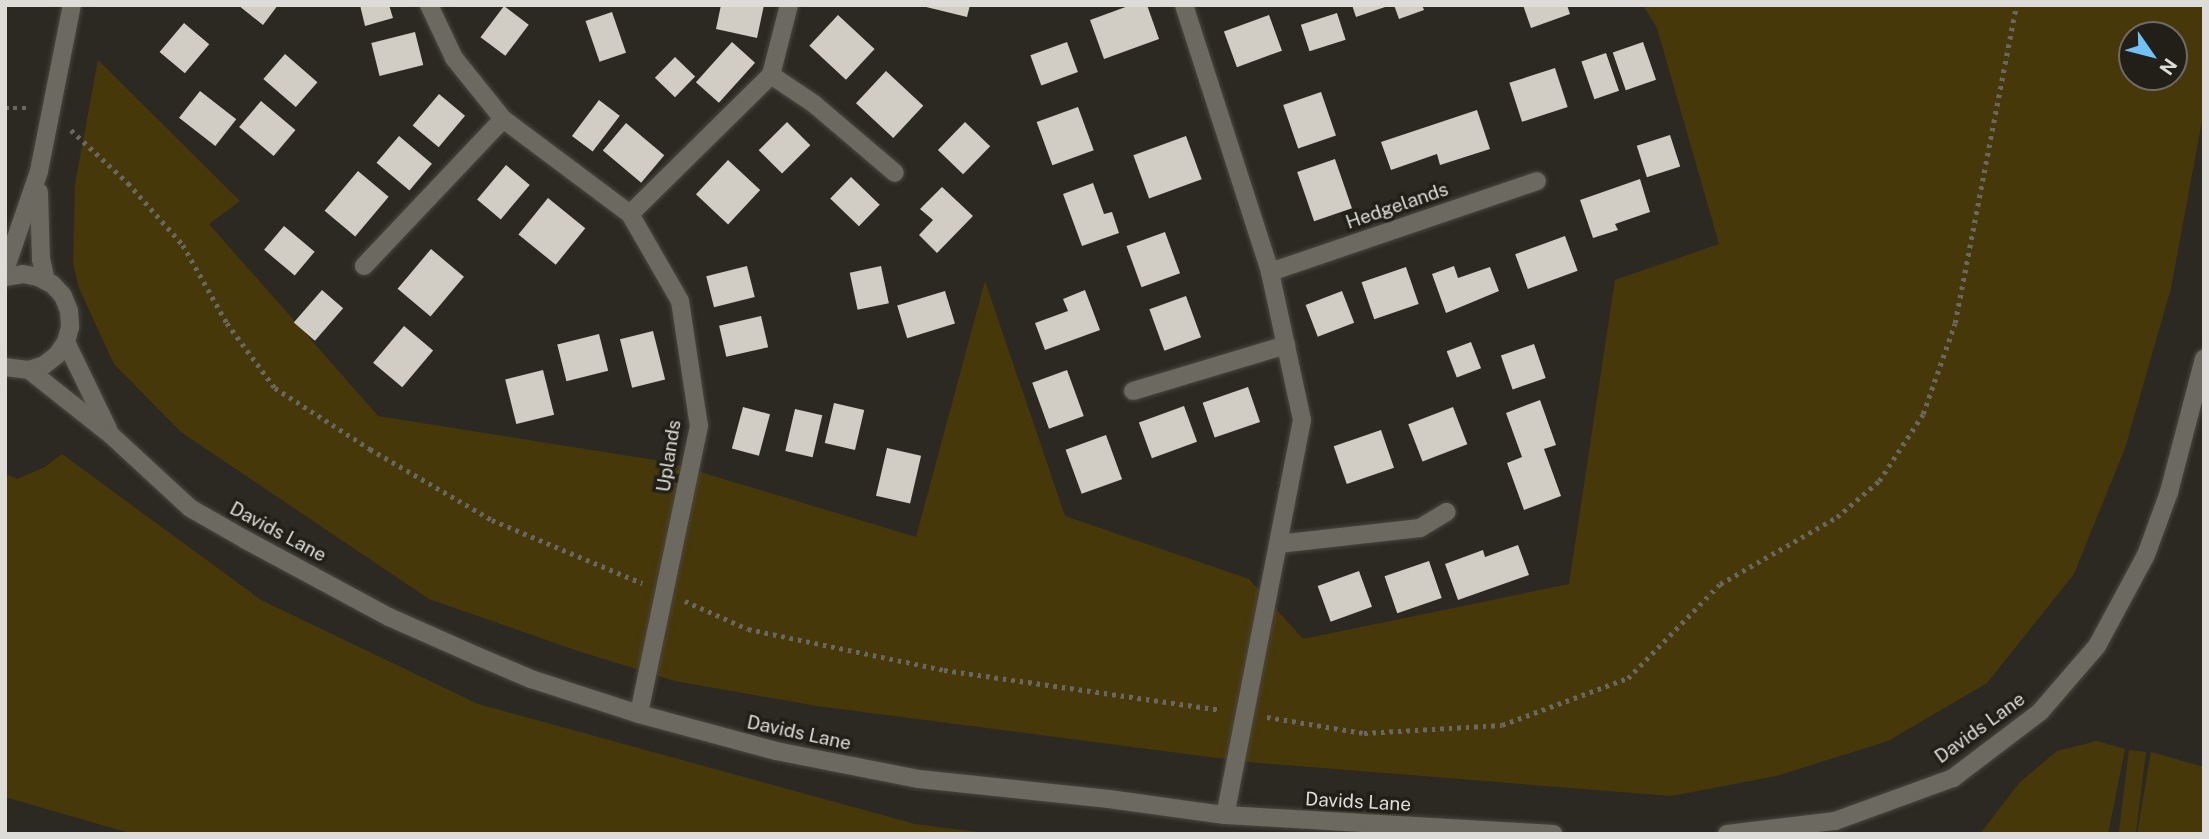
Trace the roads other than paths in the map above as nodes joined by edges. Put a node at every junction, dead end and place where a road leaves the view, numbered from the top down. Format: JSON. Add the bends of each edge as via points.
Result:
{"nodes":[{"id":1,"x":72,"y":5,"type":"edge"},
{"id":2,"x":429,"y":5,"type":"edge"},
{"id":3,"x":789,"y":5,"type":"edge"},
{"id":4,"x":1184,"y":5,"type":"edge"},
{"id":5,"x":771,"y":75,"type":"junction"},
{"id":6,"x":503,"y":119,"type":"junction"},
{"id":7,"x":39,"y":171,"type":"junction"},
{"id":8,"x":895,"y":173,"type":"dead end"},
{"id":9,"x":1537,"y":181,"type":"dead end"},
{"id":10,"x":630,"y":214,"type":"junction"},
{"id":11,"x":364,"y":266,"type":"dead end"},
{"id":12,"x":5,"y":270,"type":"edge"},
{"id":13,"x":1270,"y":272,"type":"junction"},
{"id":14,"x":5,"y":277,"type":"edge"},
{"id":15,"x":46,"y":281,"type":"junction"},
{"id":16,"x":66,"y":342,"type":"junction"},
{"id":17,"x":1286,"y":345,"type":"junction"},
{"id":18,"x":2204,"y":359,"type":"edge"},
{"id":19,"x":5,"y":367,"type":"edge"},
{"id":20,"x":29,"y":370,"type":"junction"},
{"id":21,"x":1133,"y":391,"type":"dead end"},
{"id":22,"x":111,"y":435,"type":"junction"},
{"id":23,"x":1447,"y":512,"type":"dead end"},
{"id":24,"x":1278,"y":544,"type":"junction"},
{"id":25,"x":639,"y":714,"type":"junction"},
{"id":26,"x":1225,"y":816,"type":"junction"},
{"id":27,"x":1553,"y":834,"type":"edge"},
{"id":28,"x":1727,"y":834,"type":"edge"}],
"edges":[{"from":1,"to":7,"type":"street"},
{"from":2,"to":6,"type":"street","name":"Uplands","via":[[454,58]]},
{"from":3,"to":5,"type":"street"},
{"from":4,"to":13,"type":"street"},
{"from":5,"to":8,"type":"street","via":[[814,104]]},
{"from":5,"to":10,"type":"street"},
{"from":6,"to":10,"type":"street","name":"Uplands"},
{"from":6,"to":11,"type":"street"},
{"from":7,"to":12,"type":"street"},
{"from":7,"to":15,"type":"street","via":[[41,259]]},
{"from":9,"to":13,"type":"street","name":"Hedgelands"},
{"from":10,"to":25,"type":"street","name":"Uplands","via":[[680,301],[699,426]]},
{"from":13,"to":17,"type":"street"},
{"from":14,"to":15,"type":"street","via":[[23,274]]},
{"from":15,"to":16,"type":"street","via":[[63,296],[69,311]]},
{"from":16,"to":20,"type":"street","via":[[44,365]]},
{"from":16,"to":22,"type":"street","name":"Davids Lane"},
{"from":17,"to":21,"type":"street"},
{"from":17,"to":24,"type":"street","via":[[1302,420]]},
{"from":18,"to":28,"type":"street","name":"Davids Lane","via":[[2169,492],[2146,555],[2098,646],[2040,712],[1953,778],[1835,821]]},
{"from":19,"to":20,"type":"street"},
{"from":20,"to":22,"type":"street","name":"Davids Lane"},
{"from":22,"to":25,"type":"street","name":"Davids Lane","via":[[190,508],[389,617],[531,679]]},
{"from":23,"to":24,"type":"street","via":[[1420,528]]},
{"from":24,"to":26,"type":"street"},
{"from":25,"to":26,"type":"street","name":"Davids Lane","via":[[776,751],[919,779]]},
{"from":26,"to":27,"type":"street","name":"Davids Lane"}]}
